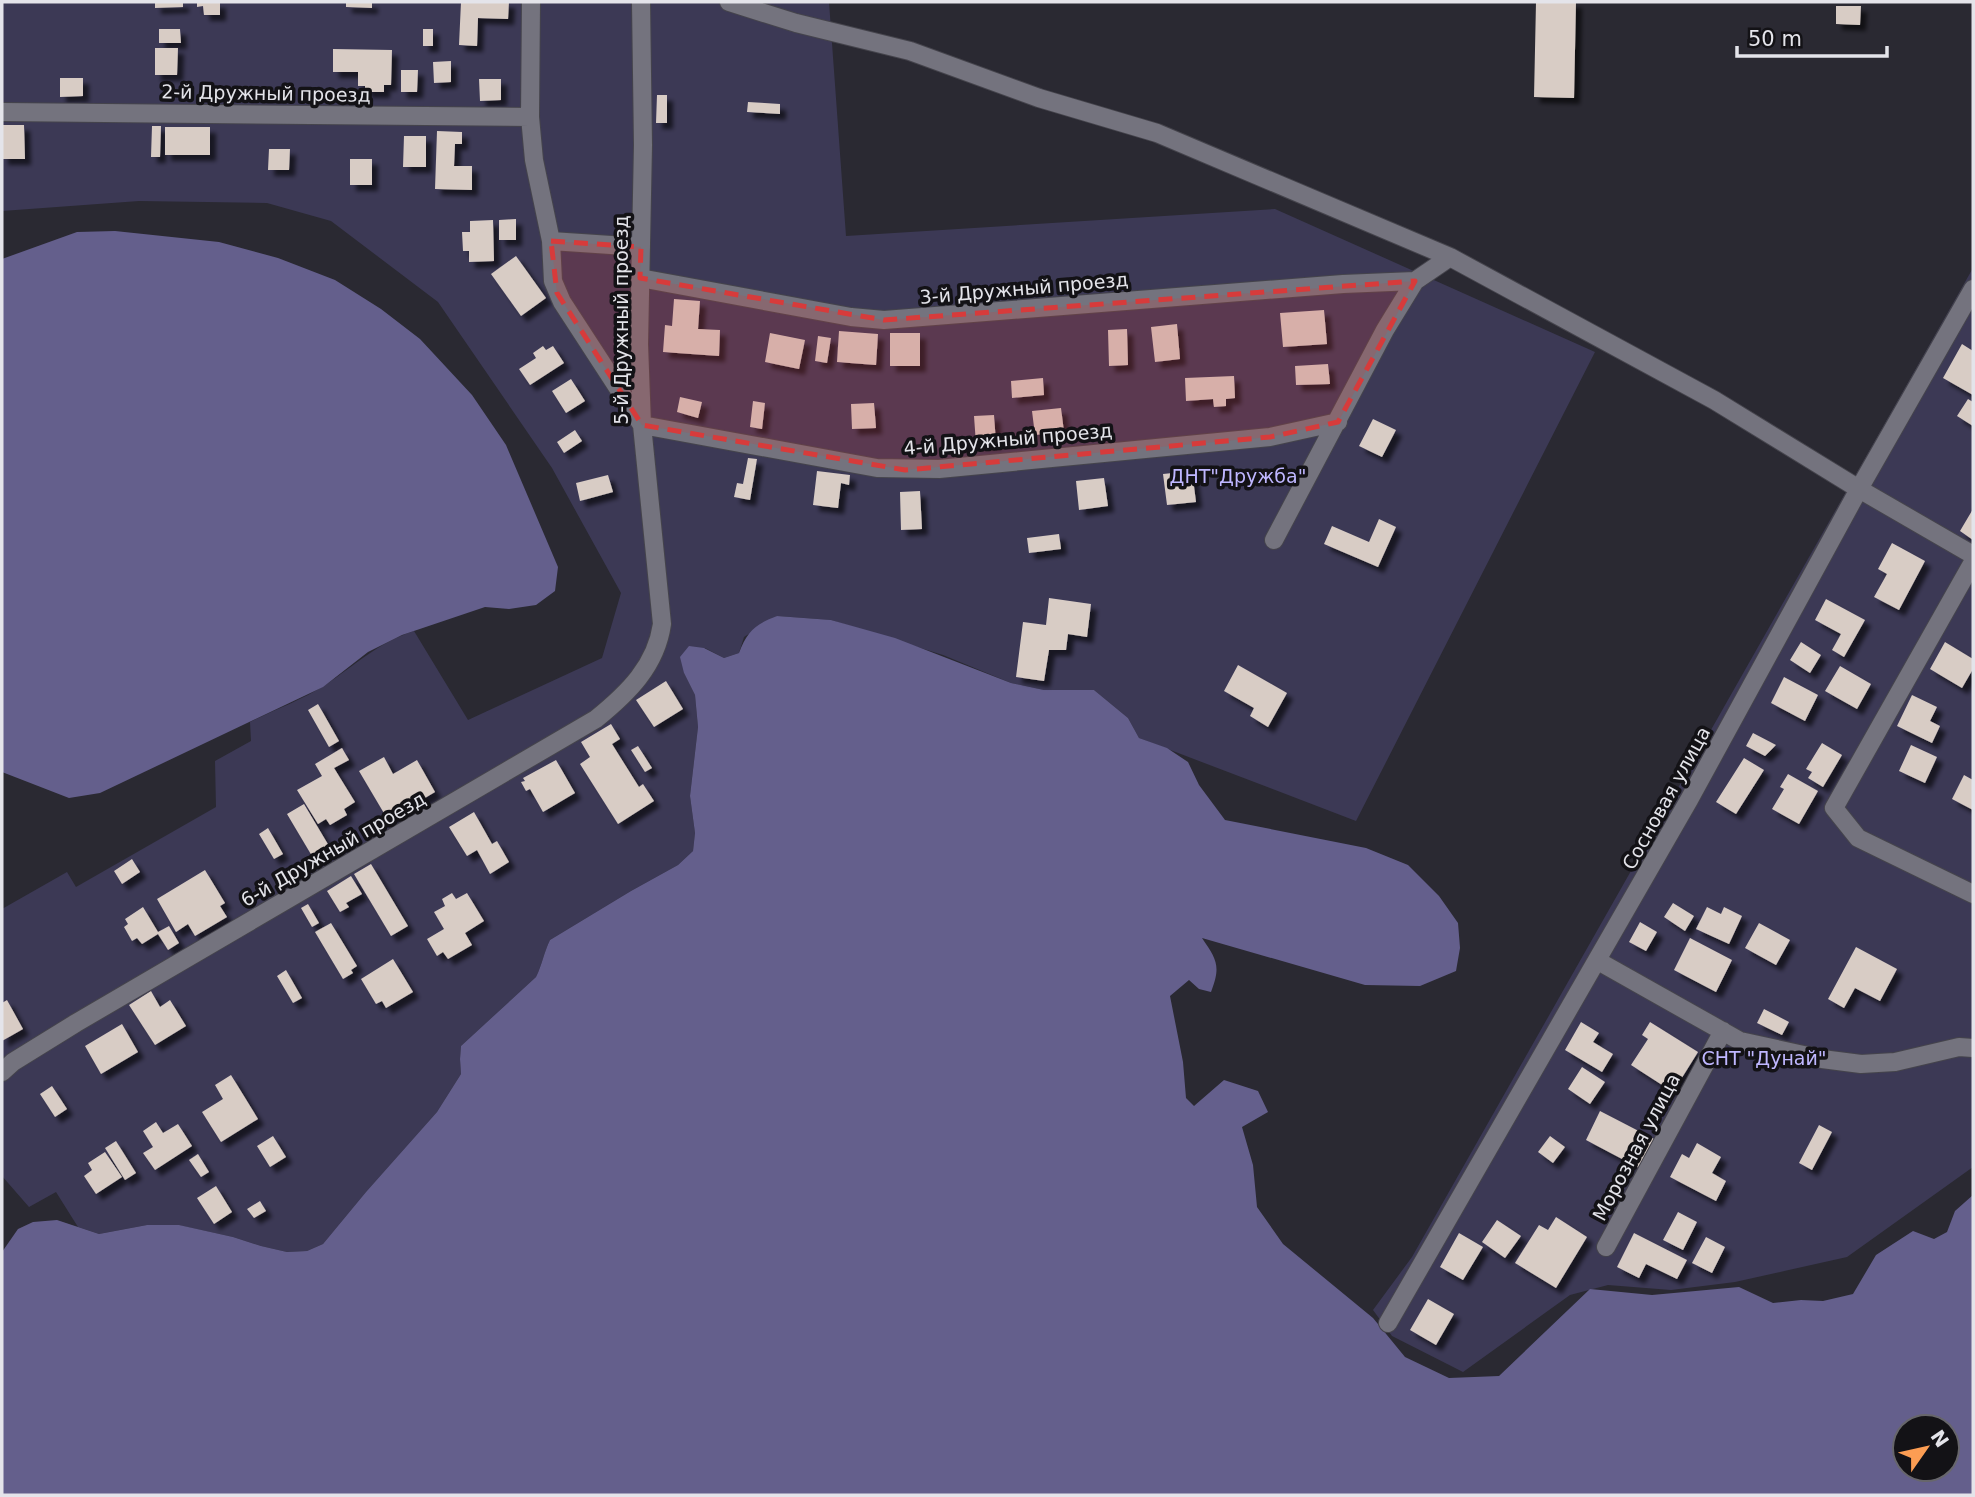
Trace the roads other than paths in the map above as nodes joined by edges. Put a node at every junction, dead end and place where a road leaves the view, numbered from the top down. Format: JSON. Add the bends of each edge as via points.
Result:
{"nodes":[{"id":1,"x":531,"y":2,"type":"edge"},
{"id":2,"x":640,"y":2,"type":"edge"},
{"id":3,"x":729,"y":2,"type":"edge"},
{"id":4,"x":2,"y":112,"type":"edge"},
{"id":5,"x":530,"y":117,"type":"junction"},
{"id":6,"x":551,"y":241,"type":"junction"},
{"id":7,"x":641,"y":247,"type":"junction"},
{"id":8,"x":1450,"y":257,"type":"junction"},
{"id":9,"x":640,"y":278,"type":"junction"},
{"id":10,"x":1415,"y":281,"type":"junction"},
{"id":11,"x":1973,"y":289,"type":"edge"},
{"id":12,"x":1338,"y":422,"type":"junction"},
{"id":13,"x":642,"y":425,"type":"junction"},
{"id":14,"x":1859,"y":489,"type":"junction"},
{"id":15,"x":1274,"y":540,"type":"dead end"},
{"id":16,"x":1973,"y":555,"type":"edge"},
{"id":17,"x":1973,"y":562,"type":"edge"},
{"id":18,"x":660,"y":637,"type":"joint"},
{"id":19,"x":1973,"y":894,"type":"edge"},
{"id":20,"x":1598,"y":961,"type":"junction"},
{"id":21,"x":1723,"y":1031,"type":"junction"},
{"id":22,"x":1973,"y":1048,"type":"edge"},
{"id":23,"x":2,"y":1072,"type":"edge"},
{"id":24,"x":1606,"y":1247,"type":"dead end"},
{"id":25,"x":1388,"y":1323,"type":"dead end"}],
"edges":[{"from":1,"to":5,"type":"street"},
{"from":2,"to":7,"type":"street","name":"5-й Дружный проезд"},
{"from":3,"to":8,"type":"street","via":[[910,51],[1039,98],[1157,133]]},
{"from":4,"to":5,"type":"street","name":"2-й Дружный проезд"},
{"from":5,"to":6,"type":"street"},
{"from":6,"to":7,"type":"street"},
{"from":6,"to":13,"type":"street","via":[[557,293]]},
{"from":7,"to":9,"type":"street","name":"5-й Дружный проезд"},
{"from":8,"to":10,"type":"street"},
{"from":8,"to":14,"type":"street","via":[[1714,400]]},
{"from":9,"to":10,"type":"street","name":"3-й Дружный проезд","via":[[884,320]]},
{"from":9,"to":13,"type":"street","name":"5-й Дружный проезд"},
{"from":10,"to":12,"type":"street"},
{"from":11,"to":14,"type":"street","name":"Сосновая улица"},
{"from":12,"to":13,"type":"street","name":"4-й Дружный проезд","via":[[1270,437],[905,470]]},
{"from":12,"to":15,"type":"street"},
{"from":13,"to":18,"type":"street","name":"5-й Дружный проезд","via":[[661,603]]},
{"from":14,"to":16,"type":"street"},
{"from":14,"to":20,"type":"street","name":"Сосновая улица"},
{"from":17,"to":19,"type":"street","via":[[1834,808],[1858,838]]},
{"from":18,"to":23,"type":"street","name":"6-й Дружный проезд","via":[[644,672],[596,719],[76,1023]]},
{"from":20,"to":21,"type":"street"},
{"from":20,"to":25,"type":"street","name":"Сосновая улица"},
{"from":21,"to":22,"type":"street","via":[[1740,1041],[1861,1064]]},
{"from":21,"to":24,"type":"street","name":"Морозная улица"}]}
